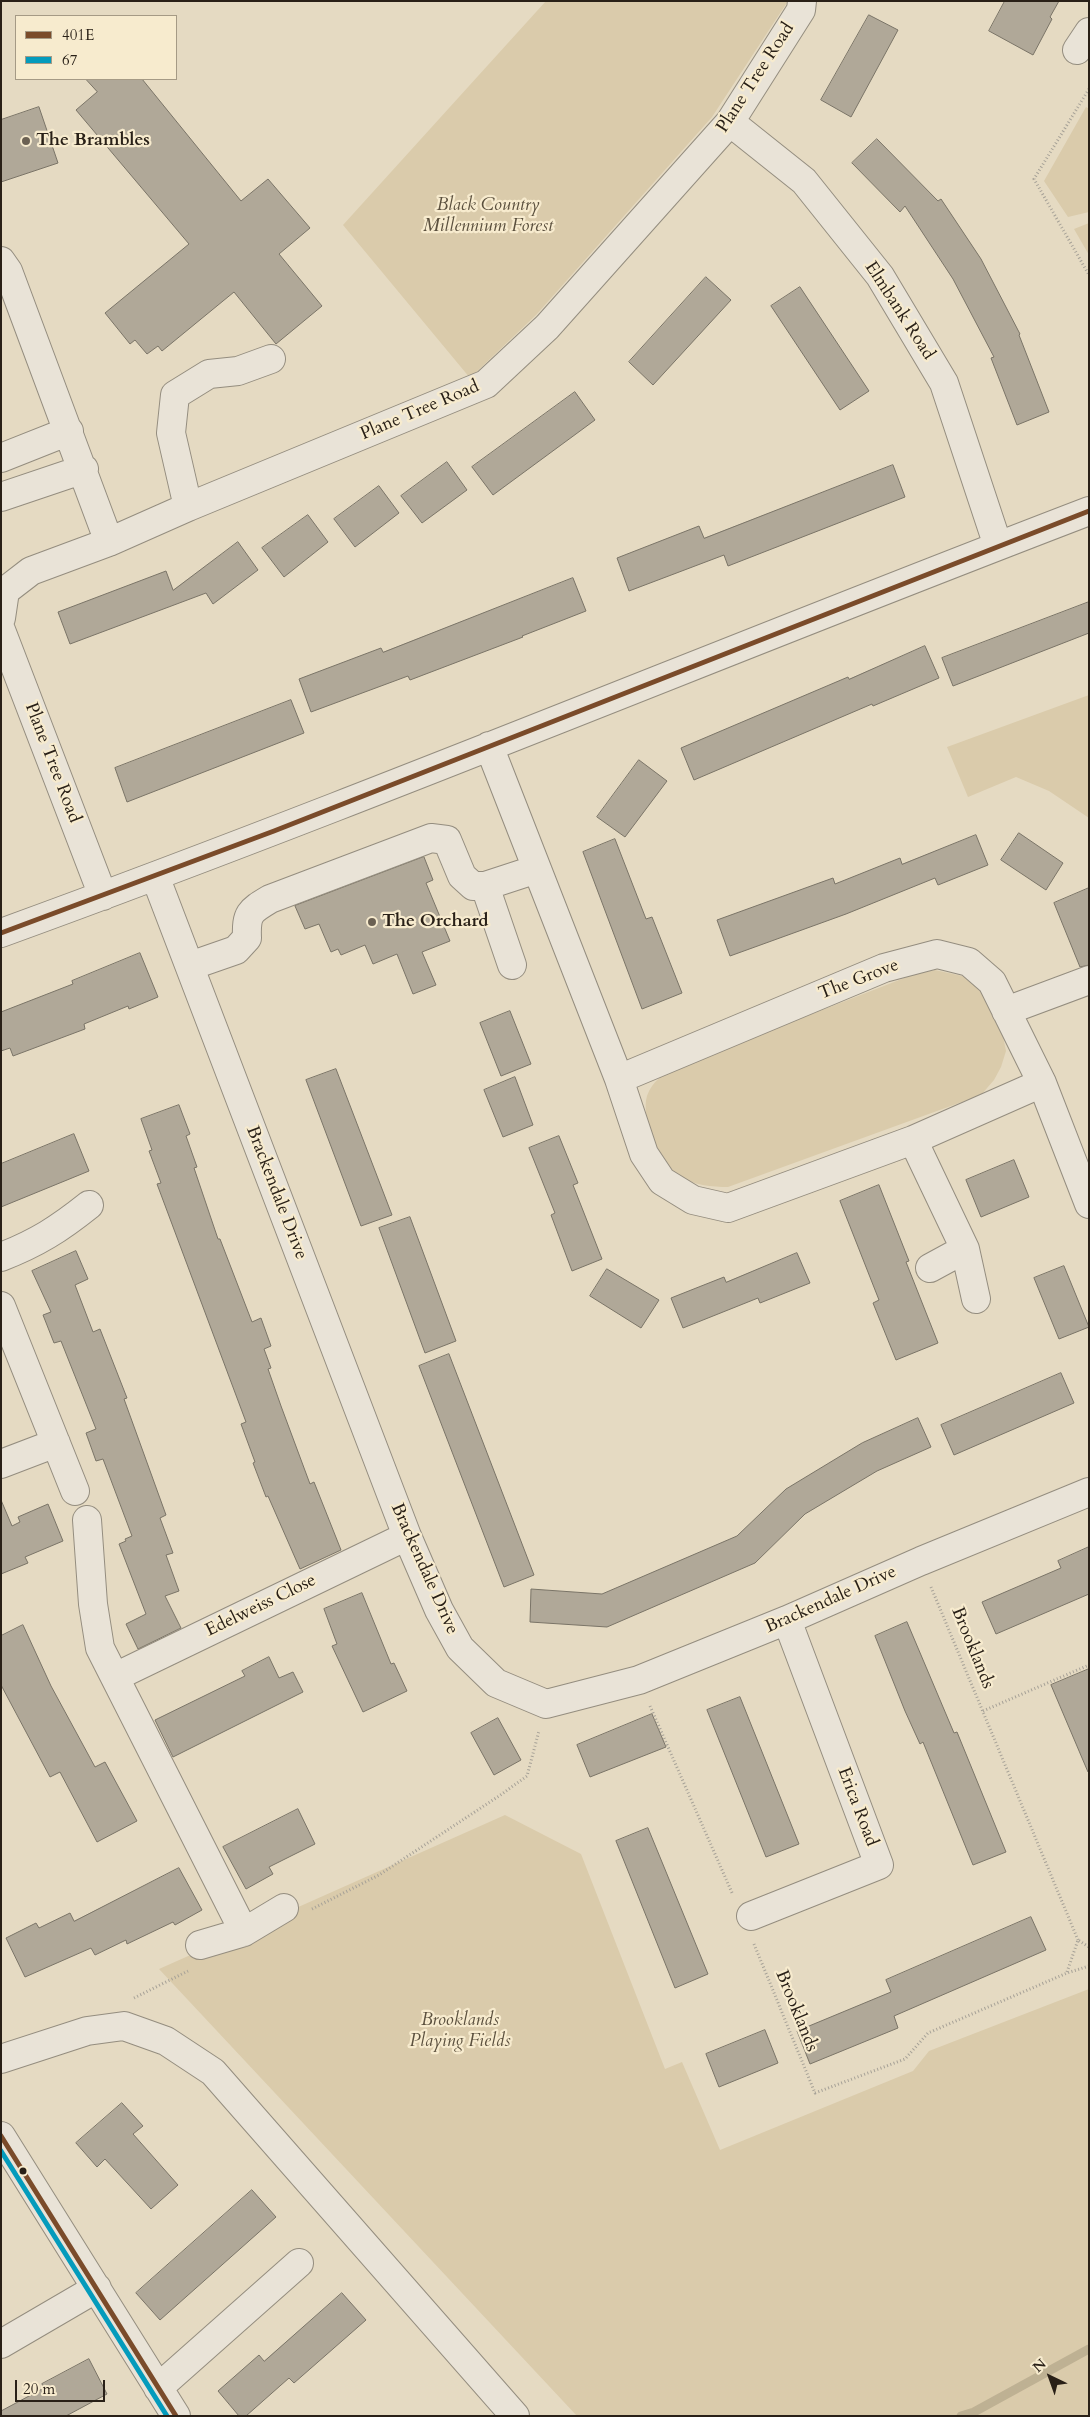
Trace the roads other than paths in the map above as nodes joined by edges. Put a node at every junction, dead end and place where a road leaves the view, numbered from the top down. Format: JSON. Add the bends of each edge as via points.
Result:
{"nodes":[{"id":1,"x":802,"y":1,"type":"edge"},
{"id":2,"x":730,"y":122,"type":"junction"},
{"id":3,"x":1,"y":261,"type":"edge"},
{"id":4,"x":271,"y":359,"type":"dead end"},
{"id":5,"x":69,"y":431,"type":"junction"},
{"id":6,"x":1,"y":458,"type":"edge"},
{"id":7,"x":84,"y":470,"type":"junction"},
{"id":8,"x":1,"y":497,"type":"edge"},
{"id":9,"x":188,"y":507,"type":"junction"},
{"id":10,"x":1089,"y":511,"type":"edge"},
{"id":11,"x":109,"y":542,"type":"junction"},
{"id":12,"x":998,"y":546,"type":"junction"},
{"id":13,"x":1,"y":618,"type":"edge"},
{"id":14,"x":1,"y":630,"type":"edge"},
{"id":15,"x":489,"y":746,"type":"junction"},
{"id":16,"x":537,"y":869,"type":"junction"},
{"id":17,"x":155,"y":876,"type":"junction"},
{"id":18,"x":484,"y":886,"type":"junction"},
{"id":19,"x":103,"y":896,"type":"junction"},
{"id":20,"x":1,"y":933,"type":"edge"},
{"id":21,"x":512,"y":965,"type":"dead end"},
{"id":22,"x":190,"y":966,"type":"junction"},
{"id":23,"x":1089,"y":980,"type":"edge"},
{"id":24,"x":1006,"y":1011,"type":"junction"},
{"id":25,"x":619,"y":1079,"type":"junction"},
{"id":26,"x":1042,"y":1083,"type":"junction"},
{"id":27,"x":913,"y":1140,"type":"junction"},
{"id":28,"x":1089,"y":1204,"type":"edge"},
{"id":29,"x":89,"y":1205,"type":"dead end"},
{"id":30,"x":965,"y":1249,"type":"junction"},
{"id":31,"x":13,"y":1252,"type":"edge"},
{"id":32,"x":930,"y":1268,"type":"dead end"},
{"id":33,"x":976,"y":1299,"type":"dead end"},
{"id":34,"x":1,"y":1306,"type":"edge"},
{"id":35,"x":56,"y":1443,"type":"junction"},
{"id":36,"x":1,"y":1464,"type":"edge"},
{"id":37,"x":75,"y":1491,"type":"dead end"},
{"id":38,"x":1089,"y":1492,"type":"edge"},
{"id":39,"x":87,"y":1520,"type":"dead end"},
{"id":40,"x":407,"y":1536,"type":"junction"},
{"id":41,"x":787,"y":1620,"type":"junction"},
{"id":42,"x":115,"y":1677,"type":"junction"},
{"id":43,"x":297,"y":1909,"type":"road end"},
{"id":44,"x":746,"y":1918,"type":"road end"},
{"id":45,"x":244,"y":1932,"type":"junction"},
{"id":46,"x":197,"y":1956,"type":"road end"},
{"id":47,"x":1,"y":2059,"type":"edge"},
{"id":48,"x":1,"y":2136,"type":"edge"},
{"id":49,"x":299,"y":2263,"type":"dead end"},
{"id":50,"x":97,"y":2288,"type":"junction"},
{"id":51,"x":1,"y":2344,"type":"edge"},
{"id":52,"x":158,"y":2388,"type":"junction"},
{"id":53,"x":176,"y":2416,"type":"edge"},
{"id":54,"x":515,"y":2416,"type":"edge"}],
"edges":[{"from":1,"to":2,"type":"street","name":"Plane Tree Road","via":[[801,10]]},
{"from":2,"to":9,"type":"street","name":"Plane Tree Road","via":[[547,327],[486,384]]},
{"from":2,"to":12,"type":"street","name":"Elmbank Road","via":[[804,181],[880,276],[944,383]]},
{"from":3,"to":5,"type":"street","via":[[8,271]]},
{"from":4,"to":9,"type":"street","via":[[238,370],[209,374],[175,395],[170,433]]},
{"from":5,"to":6,"type":"street"},
{"from":5,"to":7,"type":"street"},
{"from":7,"to":8,"type":"street"},
{"from":7,"to":11,"type":"street"},
{"from":9,"to":11,"type":"street","name":"Plane Tree Road"},
{"from":10,"to":12,"type":"street"},
{"from":11,"to":13,"type":"street","name":"Plane Tree Road","via":[[31,571],[5,591]]},
{"from":12,"to":15,"type":"street"},
{"from":14,"to":19,"type":"street","name":"Plane Tree Road"},
{"from":15,"to":16,"type":"street"},
{"from":15,"to":17,"type":"street"},
{"from":16,"to":18,"type":"street"},
{"from":16,"to":25,"type":"street"},
{"from":17,"to":19,"type":"street"},
{"from":17,"to":22,"type":"street","name":"Brackendale Drive"},
{"from":18,"to":21,"type":"street"},
{"from":18,"to":22,"type":"street","via":[[473,886],[462,876],[447,840],[431,838],[270,899],[252,909],[246,921],[247,938],[236,950]]},
{"from":19,"to":20,"type":"street"},
{"from":22,"to":40,"type":"street","name":"Brackendale Drive"},
{"from":23,"to":24,"type":"street"},
{"from":24,"to":25,"type":"street","name":"The Grove","via":[[992,982],[969,962],[937,954],[884,968]]},
{"from":24,"to":26,"type":"street","name":"The Grove"},
{"from":25,"to":27,"type":"street","via":[[644,1154],[662,1181],[692,1200],[728,1208]]},
{"from":26,"to":27,"type":"street"},
{"from":26,"to":28,"type":"street","name":"The Grove"},
{"from":27,"to":30,"type":"street"},
{"from":29,"to":31,"type":"street","via":[[56,1232]]},
{"from":30,"to":32,"type":"street"},
{"from":30,"to":33,"type":"street"},
{"from":34,"to":35,"type":"street"},
{"from":35,"to":36,"type":"street"},
{"from":35,"to":37,"type":"street"},
{"from":38,"to":41,"type":"street","name":"Brackendale Drive"},
{"from":39,"to":42,"type":"street","via":[[93,1604],[100,1648]]},
{"from":40,"to":41,"type":"street","name":"Brackendale Drive","via":[[439,1610],[460,1648],[496,1683],[546,1704],[639,1680]]},
{"from":40,"to":42,"type":"street","name":"Edelweiss Close"},
{"from":41,"to":44,"type":"street","name":"Erica Road","via":[[879,1865]]},
{"from":42,"to":45,"type":"street"},
{"from":43,"to":45,"type":"street"},
{"from":45,"to":46,"type":"street"},
{"from":47,"to":54,"type":"street","via":[[87,2031],[124,2026],[166,2041],[213,2072]]},
{"from":48,"to":50,"type":"street"},
{"from":49,"to":52,"type":"street"},
{"from":50,"to":51,"type":"street"},
{"from":50,"to":52,"type":"street"},
{"from":52,"to":53,"type":"street"}]}
